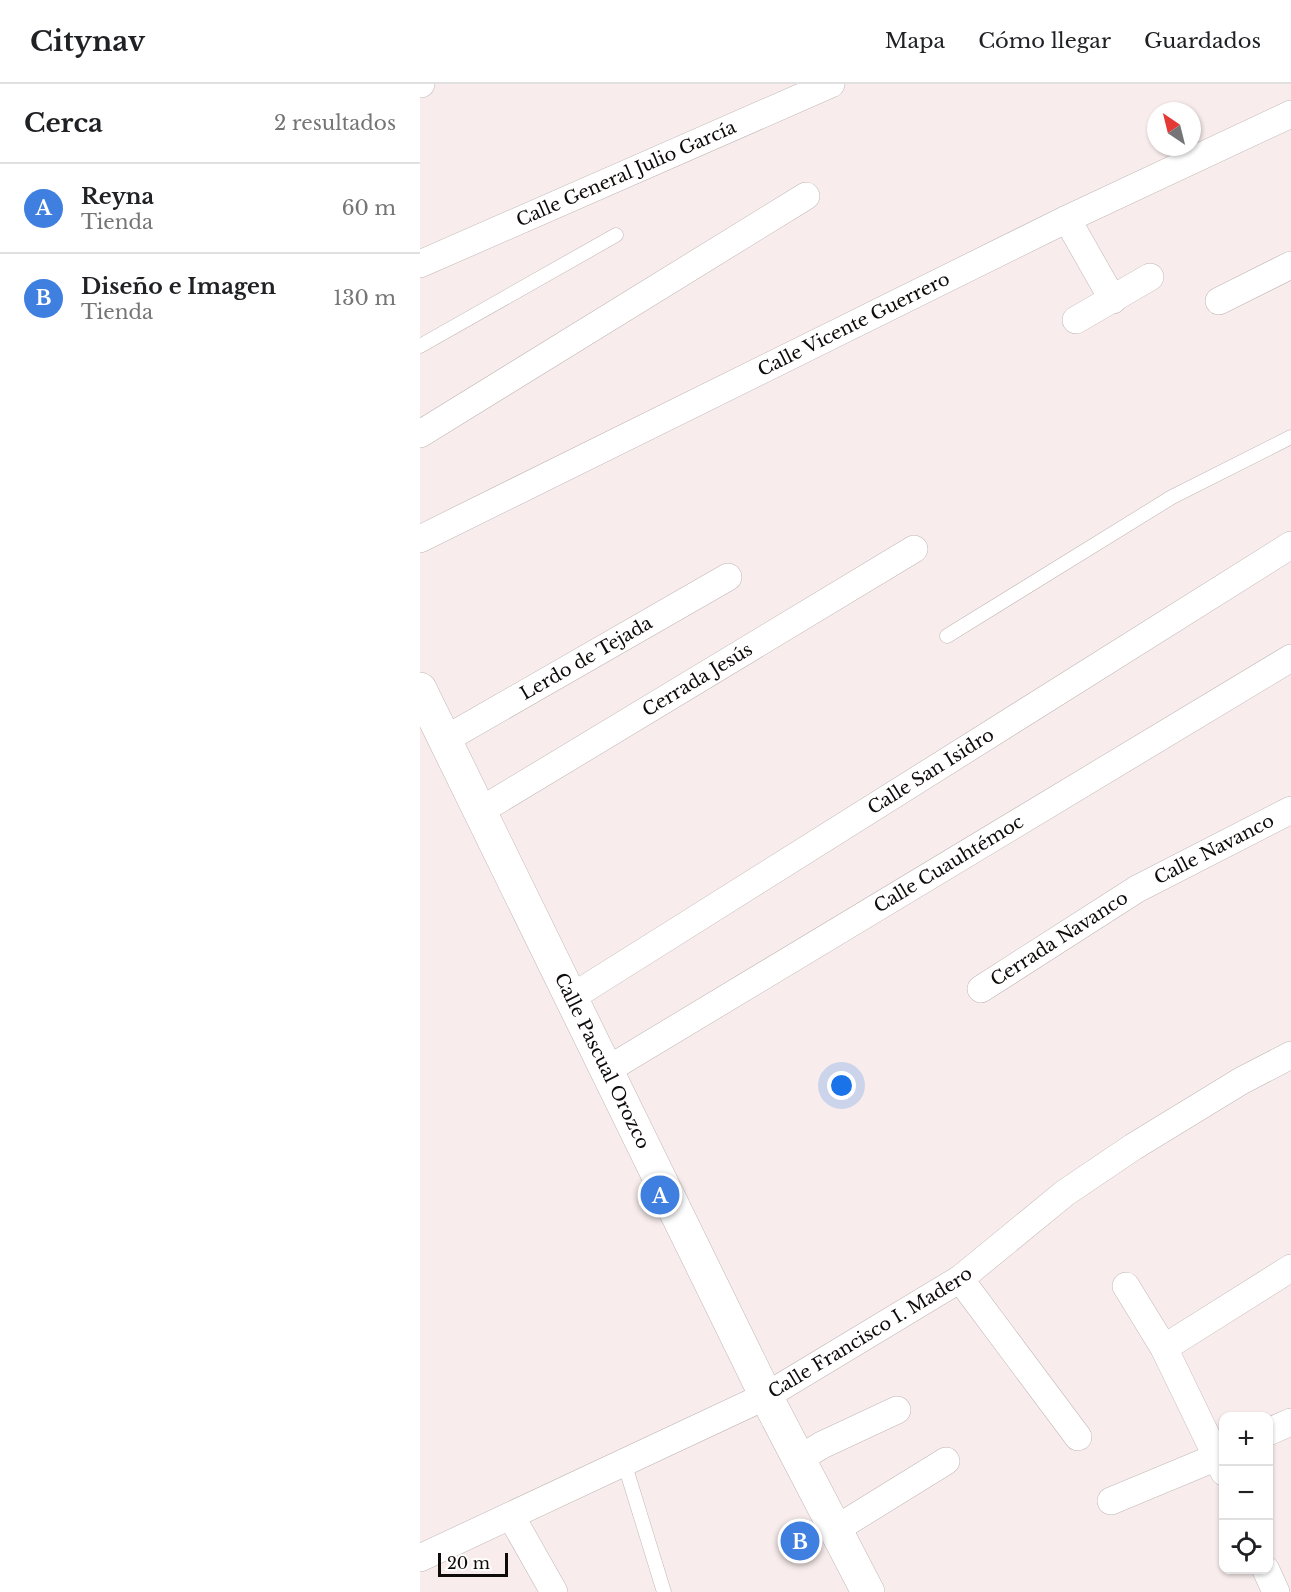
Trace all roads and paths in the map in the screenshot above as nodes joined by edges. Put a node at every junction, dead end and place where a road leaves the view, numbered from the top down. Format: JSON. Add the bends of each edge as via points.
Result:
{"nodes":[{"id":1,"x":831,"y":84,"type":"edge"},
{"id":2,"x":1291,"y":114,"type":"edge"},
{"id":3,"x":806,"y":196,"type":"dead end"},
{"id":4,"x":1067,"y":219,"type":"junction"},
{"id":5,"x":616,"y":235,"type":"dead end"},
{"id":6,"x":420,"y":264,"type":"edge"},
{"id":7,"x":1291,"y":265,"type":"edge"},
{"id":8,"x":1150,"y":277,"type":"dead end"},
{"id":9,"x":1113,"y":300,"type":"junction"},
{"id":10,"x":1219,"y":301,"type":"dead end"},
{"id":11,"x":1076,"y":320,"type":"dead end"},
{"id":12,"x":420,"y":346,"type":"edge"},
{"id":13,"x":420,"y":434,"type":"edge"},
{"id":14,"x":1291,"y":437,"type":"edge"},
{"id":15,"x":420,"y":539,"type":"edge"},
{"id":16,"x":1291,"y":545,"type":"edge"},
{"id":17,"x":914,"y":549,"type":"dead end"},
{"id":18,"x":728,"y":577,"type":"dead end"},
{"id":19,"x":947,"y":636,"type":"dead end"},
{"id":20,"x":1291,"y":658,"type":"edge"},
{"id":21,"x":420,"y":689,"type":"edge"},
{"id":22,"x":444,"y":740,"type":"junction"},
{"id":23,"x":1291,"y":810,"type":"edge"},
{"id":24,"x":480,"y":811,"type":"junction"},
{"id":25,"x":1137,"y":889,"type":"joint"},
{"id":26,"x":981,"y":989,"type":"dead end"},
{"id":27,"x":572,"y":997,"type":"junction"},
{"id":28,"x":1291,"y":1055,"type":"edge"},
{"id":29,"x":607,"y":1070,"type":"junction"},
{"id":30,"x":1291,"y":1268,"type":"edge"},
{"id":31,"x":960,"y":1280,"type":"junction"},
{"id":32,"x":1126,"y":1286,"type":"dead end"},
{"id":33,"x":1164,"y":1348,"type":"junction"},
{"id":34,"x":766,"y":1396,"type":"junction"},
{"id":35,"x":897,"y":1410,"type":"dead end"},
{"id":36,"x":1291,"y":1422,"type":"edge"},
{"id":37,"x":1273,"y":1430,"type":"edge"},
{"id":38,"x":1078,"y":1437,"type":"dead end"},
{"id":39,"x":1219,"y":1457,"type":"edge"},
{"id":40,"x":799,"y":1459,"type":"junction"},
{"id":41,"x":946,"y":1461,"type":"dead end"},
{"id":42,"x":624,"y":1462,"type":"junction"},
{"id":43,"x":1219,"y":1462,"type":"edge"},
{"id":44,"x":1111,"y":1501,"type":"dead end"},
{"id":45,"x":511,"y":1516,"type":"junction"},
{"id":46,"x":836,"y":1529,"type":"junction"},
{"id":47,"x":420,"y":1558,"type":"edge"},
{"id":48,"x":1268,"y":1574,"type":"edge"},
{"id":49,"x":554,"y":1592,"type":"edge"},
{"id":50,"x":664,"y":1592,"type":"edge"},
{"id":51,"x":868,"y":1592,"type":"edge"},
{"id":52,"x":1276,"y":1592,"type":"edge"}],
"edges":[{"from":1,"to":6,"type":"street","name":"Calle General Julio García"},
{"from":2,"to":4,"type":"street","name":"Calle Vicente Guerrero"},
{"from":3,"to":13,"type":"street"},
{"from":4,"to":9,"type":"street"},
{"from":4,"to":15,"type":"street","name":"Calle Vicente Guerrero"},
{"from":5,"to":12,"type":"lane"},
{"from":7,"to":10,"type":"street"},
{"from":8,"to":9,"type":"street"},
{"from":9,"to":11,"type":"street"},
{"from":14,"to":19,"type":"lane","via":[[1172,497]]},
{"from":16,"to":27,"type":"street","name":"Calle San Isidro"},
{"from":17,"to":24,"type":"street","name":"Cerrada Jesús"},
{"from":18,"to":22,"type":"street","name":"Lerdo de Tejada"},
{"from":20,"to":29,"type":"street","name":"Calle Cuauhtémoc"},
{"from":21,"to":22,"type":"street","name":"Calle Pascual Orozco"},
{"from":22,"to":24,"type":"street","name":"Calle Pascual Orozco"},
{"from":23,"to":25,"type":"street","name":"Calle Navanco"},
{"from":24,"to":27,"type":"street","name":"Calle Pascual Orozco"},
{"from":25,"to":26,"type":"street","name":"Cerrada Navanco"},
{"from":27,"to":29,"type":"street","name":"Calle Pascual Orozco"},
{"from":28,"to":31,"type":"street","name":"Calle Francisco I. Madero","via":[[1241,1081],[1084,1180]]},
{"from":29,"to":34,"type":"street","name":"Calle Pascual Orozco"},
{"from":30,"to":33,"type":"street"},
{"from":31,"to":34,"type":"street","name":"Calle Francisco I. Madero"},
{"from":31,"to":38,"type":"street"},
{"from":32,"to":33,"type":"street"},
{"from":33,"to":39,"type":"street"},
{"from":34,"to":40,"type":"street","name":"Calle Pascual Orozco"},
{"from":34,"to":42,"type":"street","name":"Calle Francisco I. Madero"},
{"from":35,"to":40,"type":"street"},
{"from":36,"to":37,"type":"street"},
{"from":40,"to":46,"type":"street","name":"Calle Pascual Orozco"},
{"from":41,"to":46,"type":"street"},
{"from":42,"to":45,"type":"street","name":"Calle Francisco I. Madero"},
{"from":42,"to":50,"type":"lane"},
{"from":43,"to":44,"type":"street"},
{"from":45,"to":47,"type":"street","name":"Calle Francisco I. Madero"},
{"from":45,"to":49,"type":"street"},
{"from":46,"to":51,"type":"street","name":"Calle Pascual Orozco"},
{"from":48,"to":52,"type":"street"}]}
